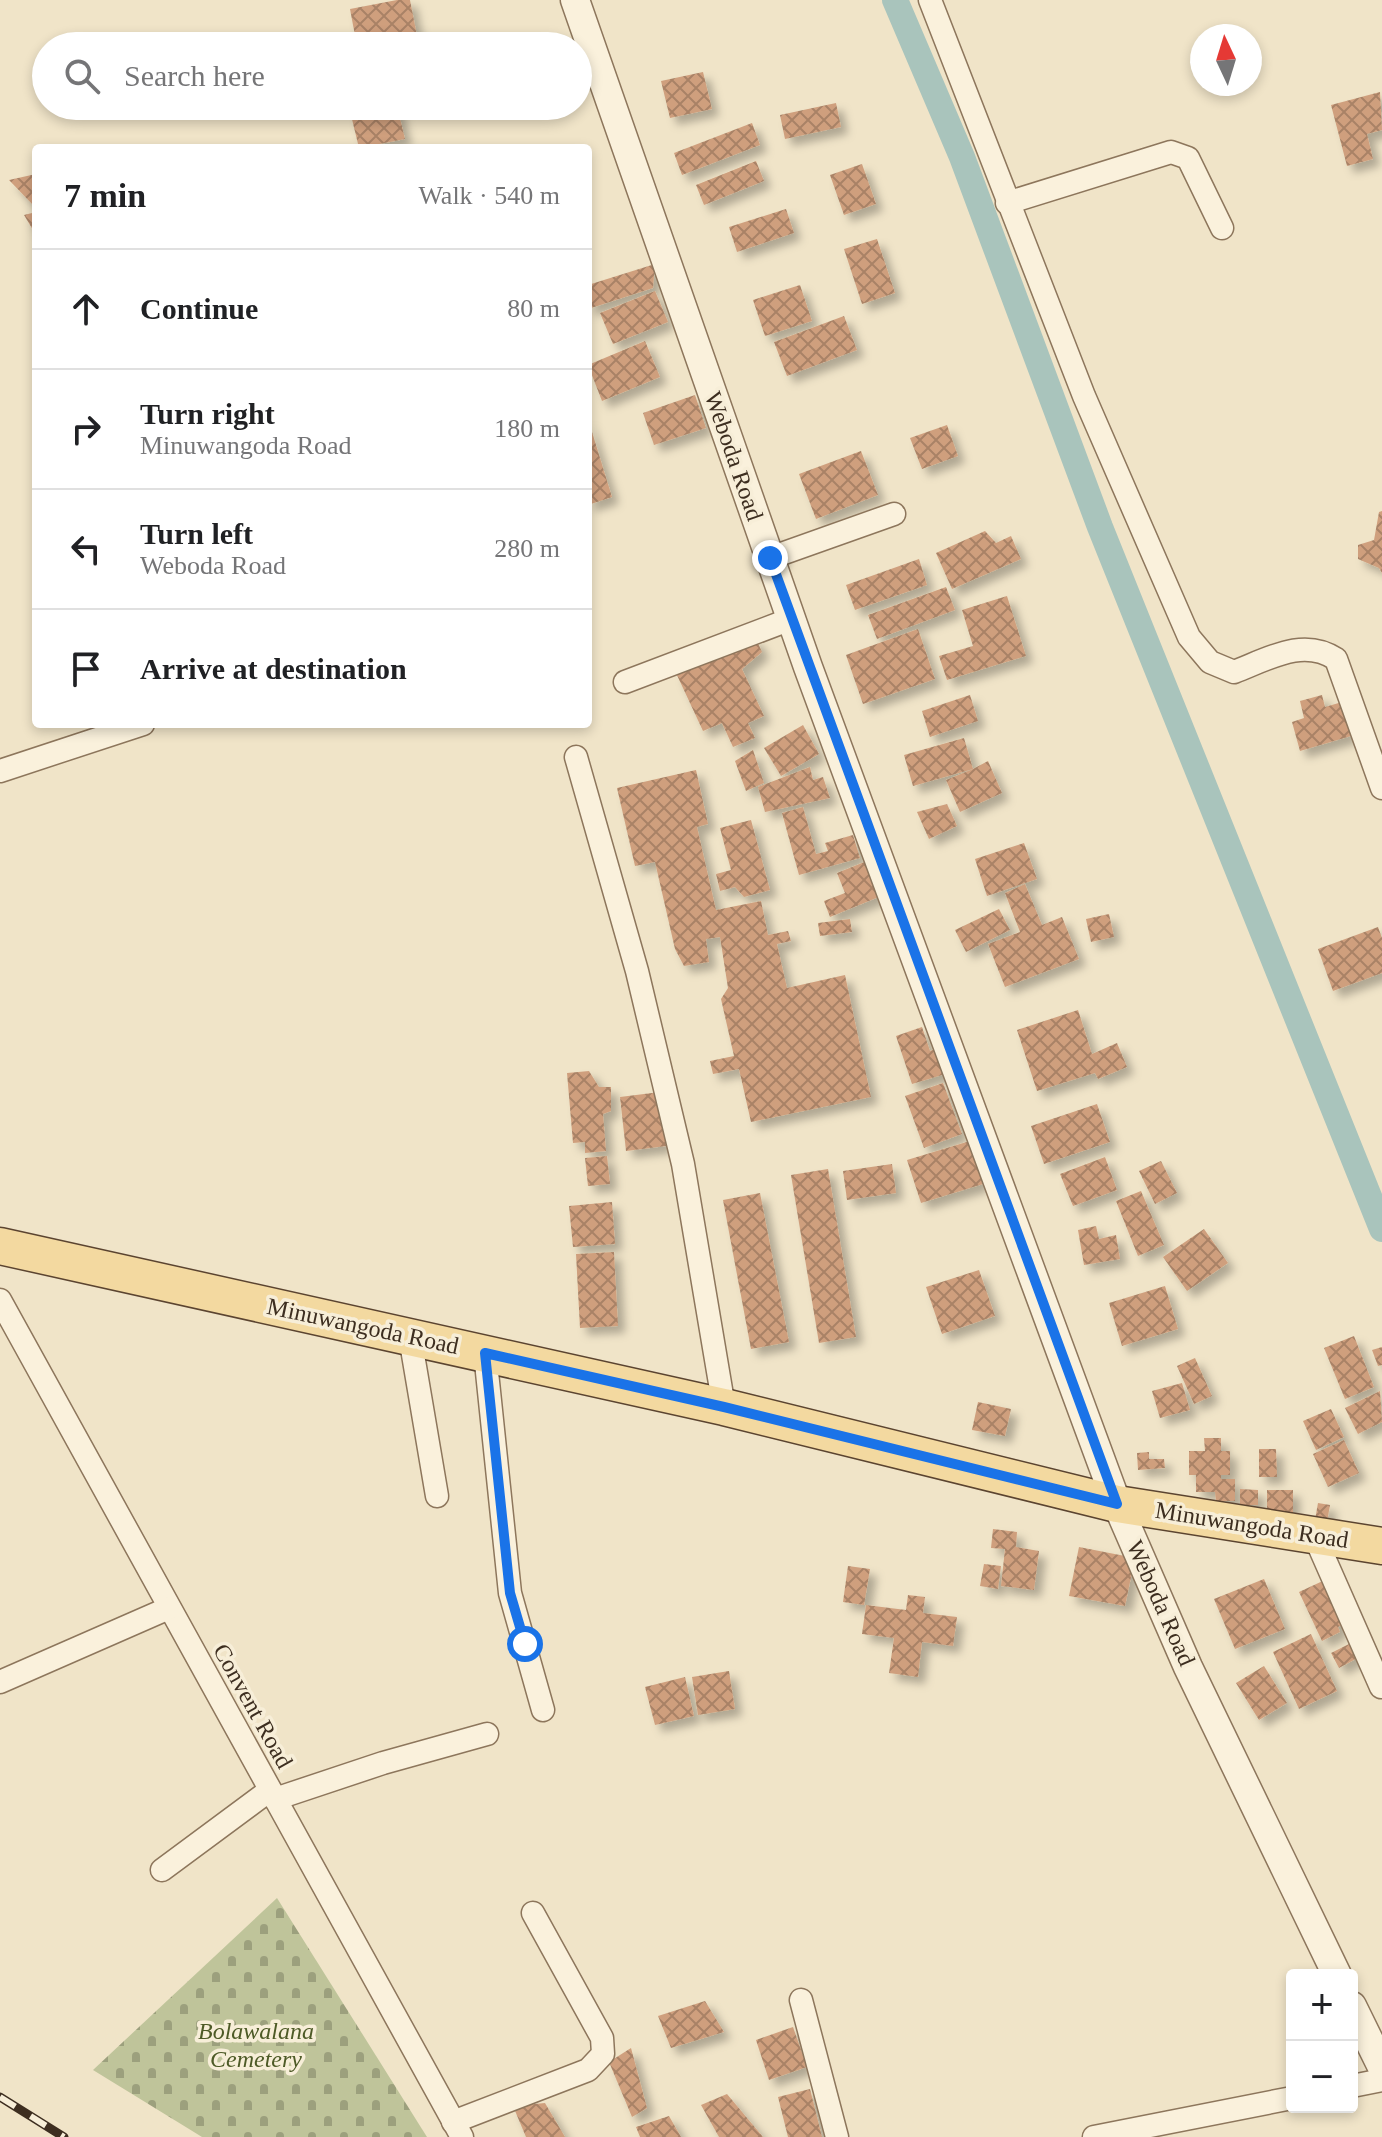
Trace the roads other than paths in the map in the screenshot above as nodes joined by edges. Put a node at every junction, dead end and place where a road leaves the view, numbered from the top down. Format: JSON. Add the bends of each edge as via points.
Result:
{"nodes":[{"id":1,"x":575,"y":0,"type":"edge"},
{"id":2,"x":930,"y":0,"type":"edge"},
{"id":3,"x":586,"y":32,"type":"edge"},
{"id":4,"x":592,"y":49,"type":"edge"},
{"id":5,"x":1007,"y":203,"type":"junction"},
{"id":6,"x":1222,"y":228,"type":"dead end"},
{"id":7,"x":894,"y":514,"type":"dead end"},
{"id":8,"x":770,"y":558,"type":"junction"},
{"id":9,"x":791,"y":619,"type":"junction"},
{"id":10,"x":625,"y":682,"type":"dead end"},
{"id":11,"x":131,"y":728,"type":"edge"},
{"id":12,"x":576,"y":757,"type":"dead end"},
{"id":13,"x":0,"y":771,"type":"edge"},
{"id":14,"x":1382,"y":788,"type":"edge"},
{"id":15,"x":0,"y":1246,"type":"edge"},
{"id":16,"x":0,"y":1300,"type":"edge"},
{"id":17,"x":410,"y":1337,"type":"junction"},
{"id":18,"x":485,"y":1353,"type":"junction"},
{"id":19,"x":724,"y":1407,"type":"junction"},
{"id":20,"x":437,"y":1496,"type":"dead end"},
{"id":21,"x":1117,"y":1504,"type":"junction"},
{"id":22,"x":1314,"y":1535,"type":"junction"},
{"id":23,"x":1382,"y":1546,"type":"edge"},
{"id":24,"x":169,"y":1608,"type":"junction"},
{"id":25,"x":0,"y":1682,"type":"edge"},
{"id":26,"x":1381,"y":1687,"type":"edge"},
{"id":27,"x":543,"y":1710,"type":"dead end"},
{"id":28,"x":487,"y":1734,"type":"dead end"},
{"id":29,"x":272,"y":1795,"type":"junction"},
{"id":30,"x":162,"y":1870,"type":"dead end"},
{"id":31,"x":533,"y":1913,"type":"dead end"},
{"id":32,"x":1334,"y":1969,"type":"edge"},
{"id":33,"x":801,"y":2000,"type":"dead end"},
{"id":34,"x":1358,"y":2018,"type":"edge"},
{"id":35,"x":1382,"y":2067,"type":"edge"},
{"id":36,"x":1382,"y":2080,"type":"edge"},
{"id":37,"x":1358,"y":2085,"type":"edge"},
{"id":38,"x":1286,"y":2099,"type":"edge"},
{"id":39,"x":457,"y":2129,"type":"edge"},
{"id":40,"x":837,"y":2137,"type":"edge"},
{"id":41,"x":1094,"y":2137,"type":"edge"}],
"edges":[{"from":1,"to":3,"type":"street","name":"Weboda Road"},
{"from":2,"to":5,"type":"street"},
{"from":4,"to":8,"type":"street","name":"Weboda Road"},
{"from":5,"to":6,"type":"street","via":[[1171,152],[1188,158]]},
{"from":5,"to":14,"type":"street","via":[[1189,637],[1210,662],[1234,672],[1294,650],[1321,649],[1336,659]]},
{"from":7,"to":8,"type":"street"},
{"from":8,"to":9,"type":"street","name":"Weboda Road"},
{"from":9,"to":10,"type":"street"},
{"from":9,"to":21,"type":"street","name":"Weboda Road"},
{"from":11,"to":13,"type":"street"},
{"from":12,"to":19,"type":"street","via":[[637,971],[683,1164]]},
{"from":15,"to":17,"type":"main road","name":"Minuwangoda Road"},
{"from":16,"to":24,"type":"street","name":"Convent Road"},
{"from":17,"to":18,"type":"main road","name":"Minuwangoda Road"},
{"from":17,"to":20,"type":"street"},
{"from":18,"to":19,"type":"main road","name":"Minuwangoda Road"},
{"from":18,"to":27,"type":"street","via":[[510,1593]]},
{"from":19,"to":21,"type":"main road","name":"Minuwangoda Road"},
{"from":21,"to":22,"type":"main road","name":"Minuwangoda Road"},
{"from":21,"to":32,"type":"street","name":"Weboda Road","via":[[1188,1667]]},
{"from":22,"to":23,"type":"main road","name":"Minuwangoda Road"},
{"from":22,"to":26,"type":"street"},
{"from":24,"to":25,"type":"street"},
{"from":24,"to":29,"type":"street","name":"Convent Road"},
{"from":28,"to":29,"type":"street"},
{"from":29,"to":30,"type":"street"},
{"from":29,"to":39,"type":"street","name":"Convent Road"},
{"from":31,"to":39,"type":"street","via":[[602,2038],[603,2054],[588,2070]]},
{"from":33,"to":40,"type":"street"},
{"from":34,"to":35,"type":"street"},
{"from":36,"to":37,"type":"street"},
{"from":38,"to":41,"type":"street"}]}
